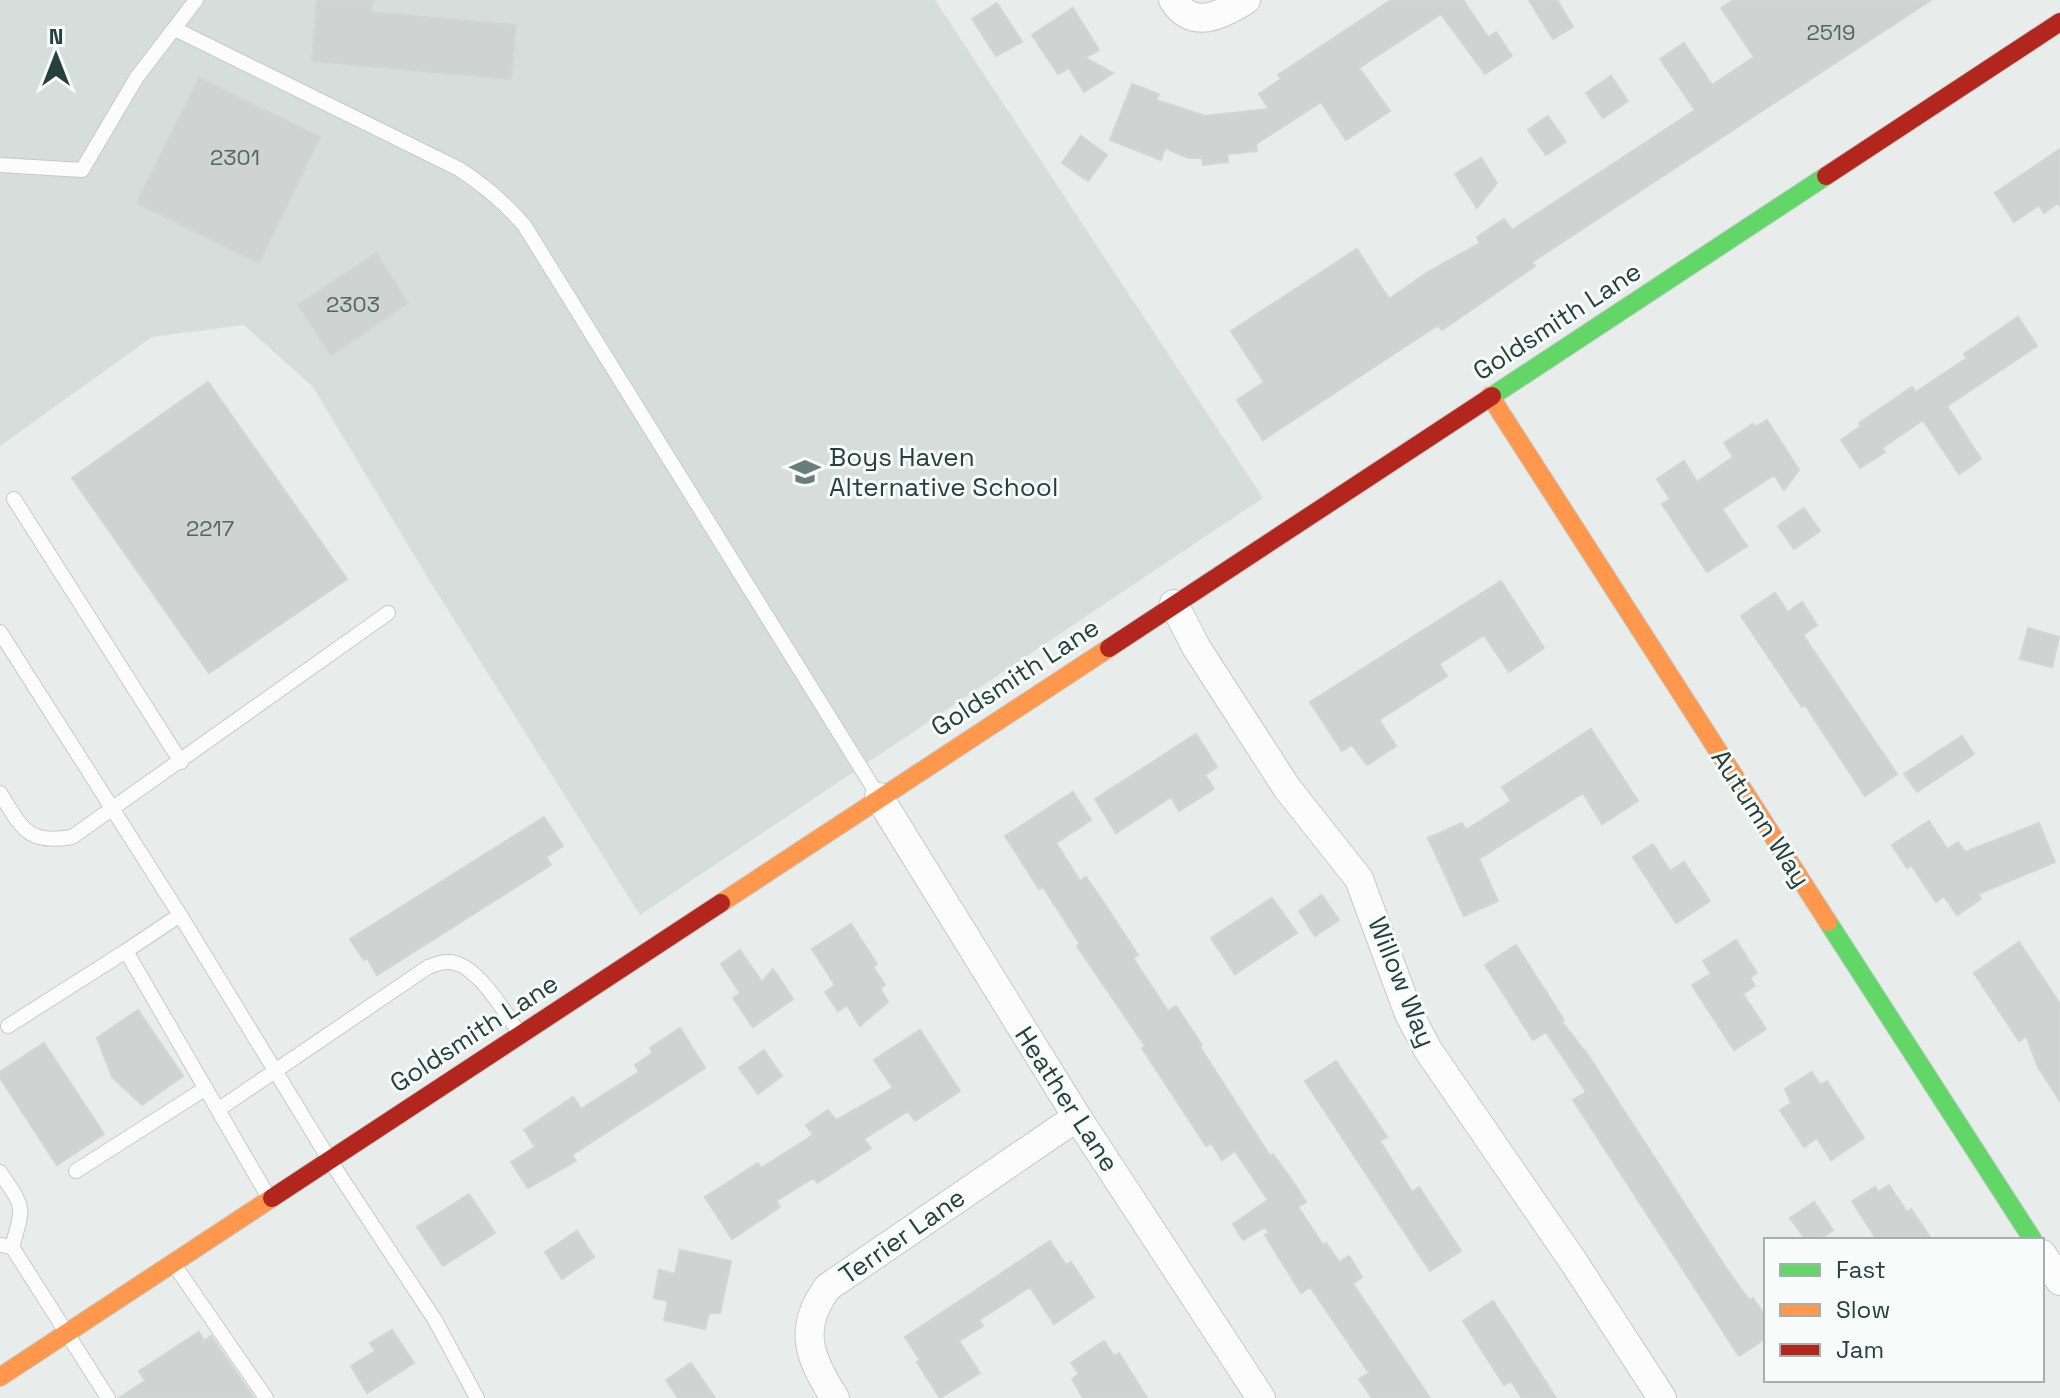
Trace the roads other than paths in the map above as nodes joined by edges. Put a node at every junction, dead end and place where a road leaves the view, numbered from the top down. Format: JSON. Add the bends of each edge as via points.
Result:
{"nodes":[{"id":1,"x":196,"y":0,"type":"edge"},
{"id":2,"x":1173,"y":0,"type":"edge"},
{"id":3,"x":1246,"y":0,"type":"edge"},
{"id":4,"x":2060,"y":22,"type":"edge"},
{"id":5,"x":175,"y":29,"type":"junction"},
{"id":6,"x":0,"y":165,"type":"edge"},
{"id":7,"x":1490,"y":396,"type":"junction"},
{"id":8,"x":14,"y":499,"type":"dead end"},
{"id":9,"x":1174,"y":604,"type":"junction"},
{"id":10,"x":388,"y":613,"type":"dead end"},
{"id":11,"x":0,"y":632,"type":"edge"},
{"id":12,"x":181,"y":762,"type":"junction"},
{"id":13,"x":0,"y":793,"type":"edge"},
{"id":14,"x":879,"y":797,"type":"junction"},
{"id":15,"x":113,"y":810,"type":"junction"},
{"id":16,"x":180,"y":915,"type":"junction"},
{"id":17,"x":126,"y":951,"type":"junction"},
{"id":18,"x":8,"y":1026,"type":"dead end"},
{"id":19,"x":520,"y":1034,"type":"junction"},
{"id":20,"x":276,"y":1072,"type":"junction"},
{"id":21,"x":206,"y":1088,"type":"junction"},
{"id":22,"x":219,"y":1109,"type":"junction"},
{"id":23,"x":1077,"y":1117,"type":"junction"},
{"id":24,"x":329,"y":1159,"type":"junction"},
{"id":25,"x":76,"y":1171,"type":"dead end"},
{"id":26,"x":0,"y":1172,"type":"edge"},
{"id":27,"x":269,"y":1198,"type":"junction"},
{"id":28,"x":2032,"y":1238,"type":"edge"},
{"id":29,"x":6,"y":1246,"type":"edge"},
{"id":30,"x":2044,"y":1257,"type":"edge"},
{"id":31,"x":172,"y":1262,"type":"junction"},
{"id":32,"x":2060,"y":1281,"type":"edge"},
{"id":33,"x":66,"y":1333,"type":"junction"},
{"id":34,"x":0,"y":1377,"type":"edge"},
{"id":35,"x":108,"y":1398,"type":"edge"},
{"id":36,"x":266,"y":1398,"type":"edge"},
{"id":37,"x":477,"y":1398,"type":"edge"},
{"id":38,"x":835,"y":1398,"type":"edge"},
{"id":39,"x":1261,"y":1398,"type":"edge"},
{"id":40,"x":1662,"y":1398,"type":"edge"}],
"edges":[{"from":1,"to":5,"type":"lane"},
{"from":2,"to":3,"type":"street","via":[[1204,18]]},
{"from":4,"to":7,"type":"street","name":"Goldsmith Lane"},
{"from":5,"to":6,"type":"lane","via":[[137,77],[82,170]]},
{"from":5,"to":14,"type":"lane","via":[[459,169],[511,209]]},
{"from":7,"to":9,"type":"street","name":"Goldsmith Lane"},
{"from":7,"to":28,"type":"street","name":"Autumn Way"},
{"from":8,"to":12,"type":"lane"},
{"from":9,"to":14,"type":"street","name":"Goldsmith Lane"},
{"from":9,"to":40,"type":"street","name":"Willow Way","via":[[1287,788],[1359,879],[1409,1014],[1428,1050]]},
{"from":10,"to":12,"type":"lane"},
{"from":11,"to":15,"type":"lane"},
{"from":12,"to":15,"type":"lane"},
{"from":13,"to":15,"type":"lane","via":[[24,830],[48,841],[72,837]]},
{"from":14,"to":19,"type":"street","name":"Goldsmith Lane"},
{"from":14,"to":23,"type":"street","name":"Heather Lane"},
{"from":15,"to":16,"type":"lane"},
{"from":16,"to":17,"type":"lane"},
{"from":16,"to":20,"type":"lane"},
{"from":17,"to":18,"type":"lane"},
{"from":17,"to":21,"type":"lane"},
{"from":19,"to":20,"type":"lane","via":[[476,976],[465,965],[449,961],[428,967]]},
{"from":19,"to":24,"type":"street","name":"Goldsmith Lane"},
{"from":20,"to":22,"type":"lane"},
{"from":20,"to":24,"type":"lane"},
{"from":21,"to":22,"type":"lane"},
{"from":21,"to":25,"type":"lane"},
{"from":22,"to":27,"type":"lane"},
{"from":23,"to":38,"type":"street","name":"Terrier Lane","via":[[828,1287],[818,1300],[809,1342]]},
{"from":23,"to":39,"type":"street","name":"Heather Lane"},
{"from":24,"to":27,"type":"street","name":"Goldsmith Lane"},
{"from":24,"to":37,"type":"lane","via":[[435,1320]]},
{"from":26,"to":29,"type":"lane","via":[[20,1199],[22,1215]]},
{"from":27,"to":31,"type":"street","name":"Goldsmith Lane"},
{"from":29,"to":33,"type":"lane"},
{"from":30,"to":32,"type":"street"},
{"from":31,"to":33,"type":"street","name":"Goldsmith Lane"},
{"from":31,"to":36,"type":"lane"},
{"from":33,"to":34,"type":"street","name":"Goldsmith Lane"},
{"from":33,"to":35,"type":"lane"}]}
